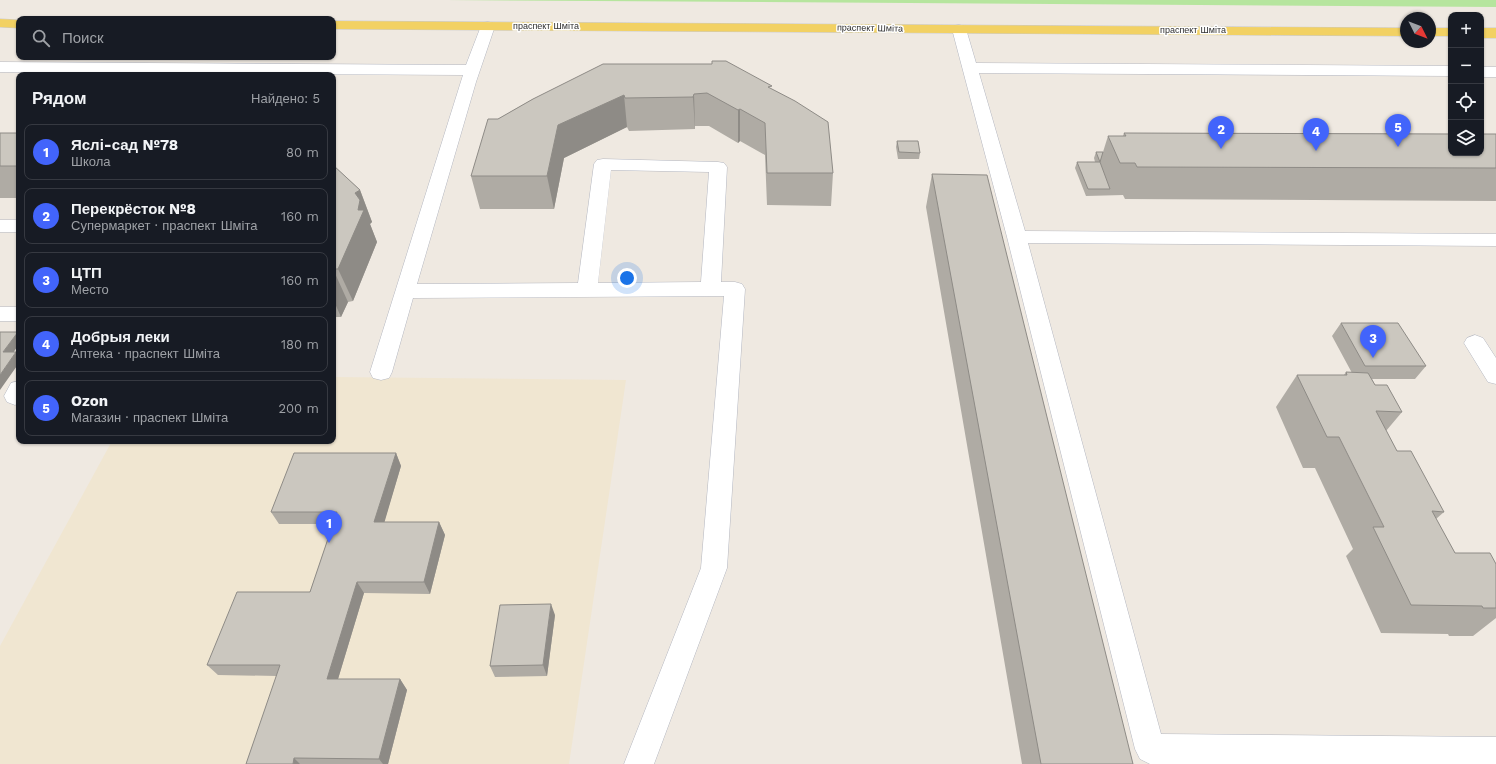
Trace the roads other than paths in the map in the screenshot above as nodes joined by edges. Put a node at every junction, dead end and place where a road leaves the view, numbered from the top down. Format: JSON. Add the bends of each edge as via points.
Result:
{"nodes":[{"id":1,"x":0,"y":24,"type":"edge"},
{"id":2,"x":16,"y":24,"type":"edge"},
{"id":3,"x":336,"y":25,"type":"edge"},
{"id":4,"x":488,"y":26,"type":"junction"},
{"id":5,"x":959,"y":29,"type":"junction"},
{"id":6,"x":1400,"y":32,"type":"edge"},
{"id":7,"x":1436,"y":32,"type":"edge"},
{"id":8,"x":1448,"y":32,"type":"edge"},
{"id":9,"x":1484,"y":32,"type":"edge"},
{"id":10,"x":1496,"y":33,"type":"edge"},
{"id":11,"x":0,"y":68,"type":"edge"},
{"id":12,"x":970,"y":68,"type":"junction"},
{"id":13,"x":473,"y":70,"type":"junction"},
{"id":14,"x":1448,"y":71,"type":"edge"},
{"id":15,"x":1484,"y":72,"type":"edge"},
{"id":16,"x":1496,"y":72,"type":"edge"},
{"id":17,"x":0,"y":226,"type":"edge"},
{"id":18,"x":16,"y":226,"type":"edge"},
{"id":19,"x":1017,"y":237,"type":"junction"},
{"id":20,"x":1496,"y":240,"type":"edge"},
{"id":21,"x":710,"y":290,"type":"junction"},
{"id":22,"x":405,"y":291,"type":"junction"},
{"id":23,"x":587,"y":291,"type":"junction"},
{"id":24,"x":0,"y":314,"type":"edge"},
{"id":25,"x":16,"y":314,"type":"edge"},
{"id":26,"x":1496,"y":343,"type":"edge"},
{"id":27,"x":381,"y":372,"type":"dead end"},
{"id":28,"x":1496,"y":376,"type":"edge"},
{"id":29,"x":1496,"y":752,"type":"edge"},
{"id":30,"x":639,"y":764,"type":"edge"}],
"edges":[{"from":1,"to":2,"type":"main road"},
{"from":3,"to":4,"type":"main road","name":"праспект Шміта"},
{"from":4,"to":5,"type":"main road","name":"праспект Шміта"},
{"from":4,"to":13,"type":"lane"},
{"from":5,"to":6,"type":"main road","name":"праспект Шміта"},
{"from":5,"to":12,"type":"lane"},
{"from":7,"to":8,"type":"main road"},
{"from":9,"to":10,"type":"main road"},
{"from":11,"to":13,"type":"lane"},
{"from":12,"to":14,"type":"lane"},
{"from":12,"to":19,"type":"lane"},
{"from":13,"to":22,"type":"lane","via":[[465,89]]},
{"from":15,"to":16,"type":"lane"},
{"from":17,"to":18,"type":"lane"},
{"from":19,"to":20,"type":"lane"},
{"from":19,"to":29,"type":"lane","via":[[1150,749]]},
{"from":21,"to":23,"type":"lane"},
{"from":21,"to":23,"type":"lane","via":[[718,167],[603,164]]},
{"from":21,"to":30,"type":"lane","via":[[735,289],[714,568]]},
{"from":22,"to":23,"type":"lane"},
{"from":22,"to":27,"type":"lane"},
{"from":24,"to":25,"type":"lane"},
{"from":26,"to":28,"type":"lane","via":[[1475,343]]}]}
